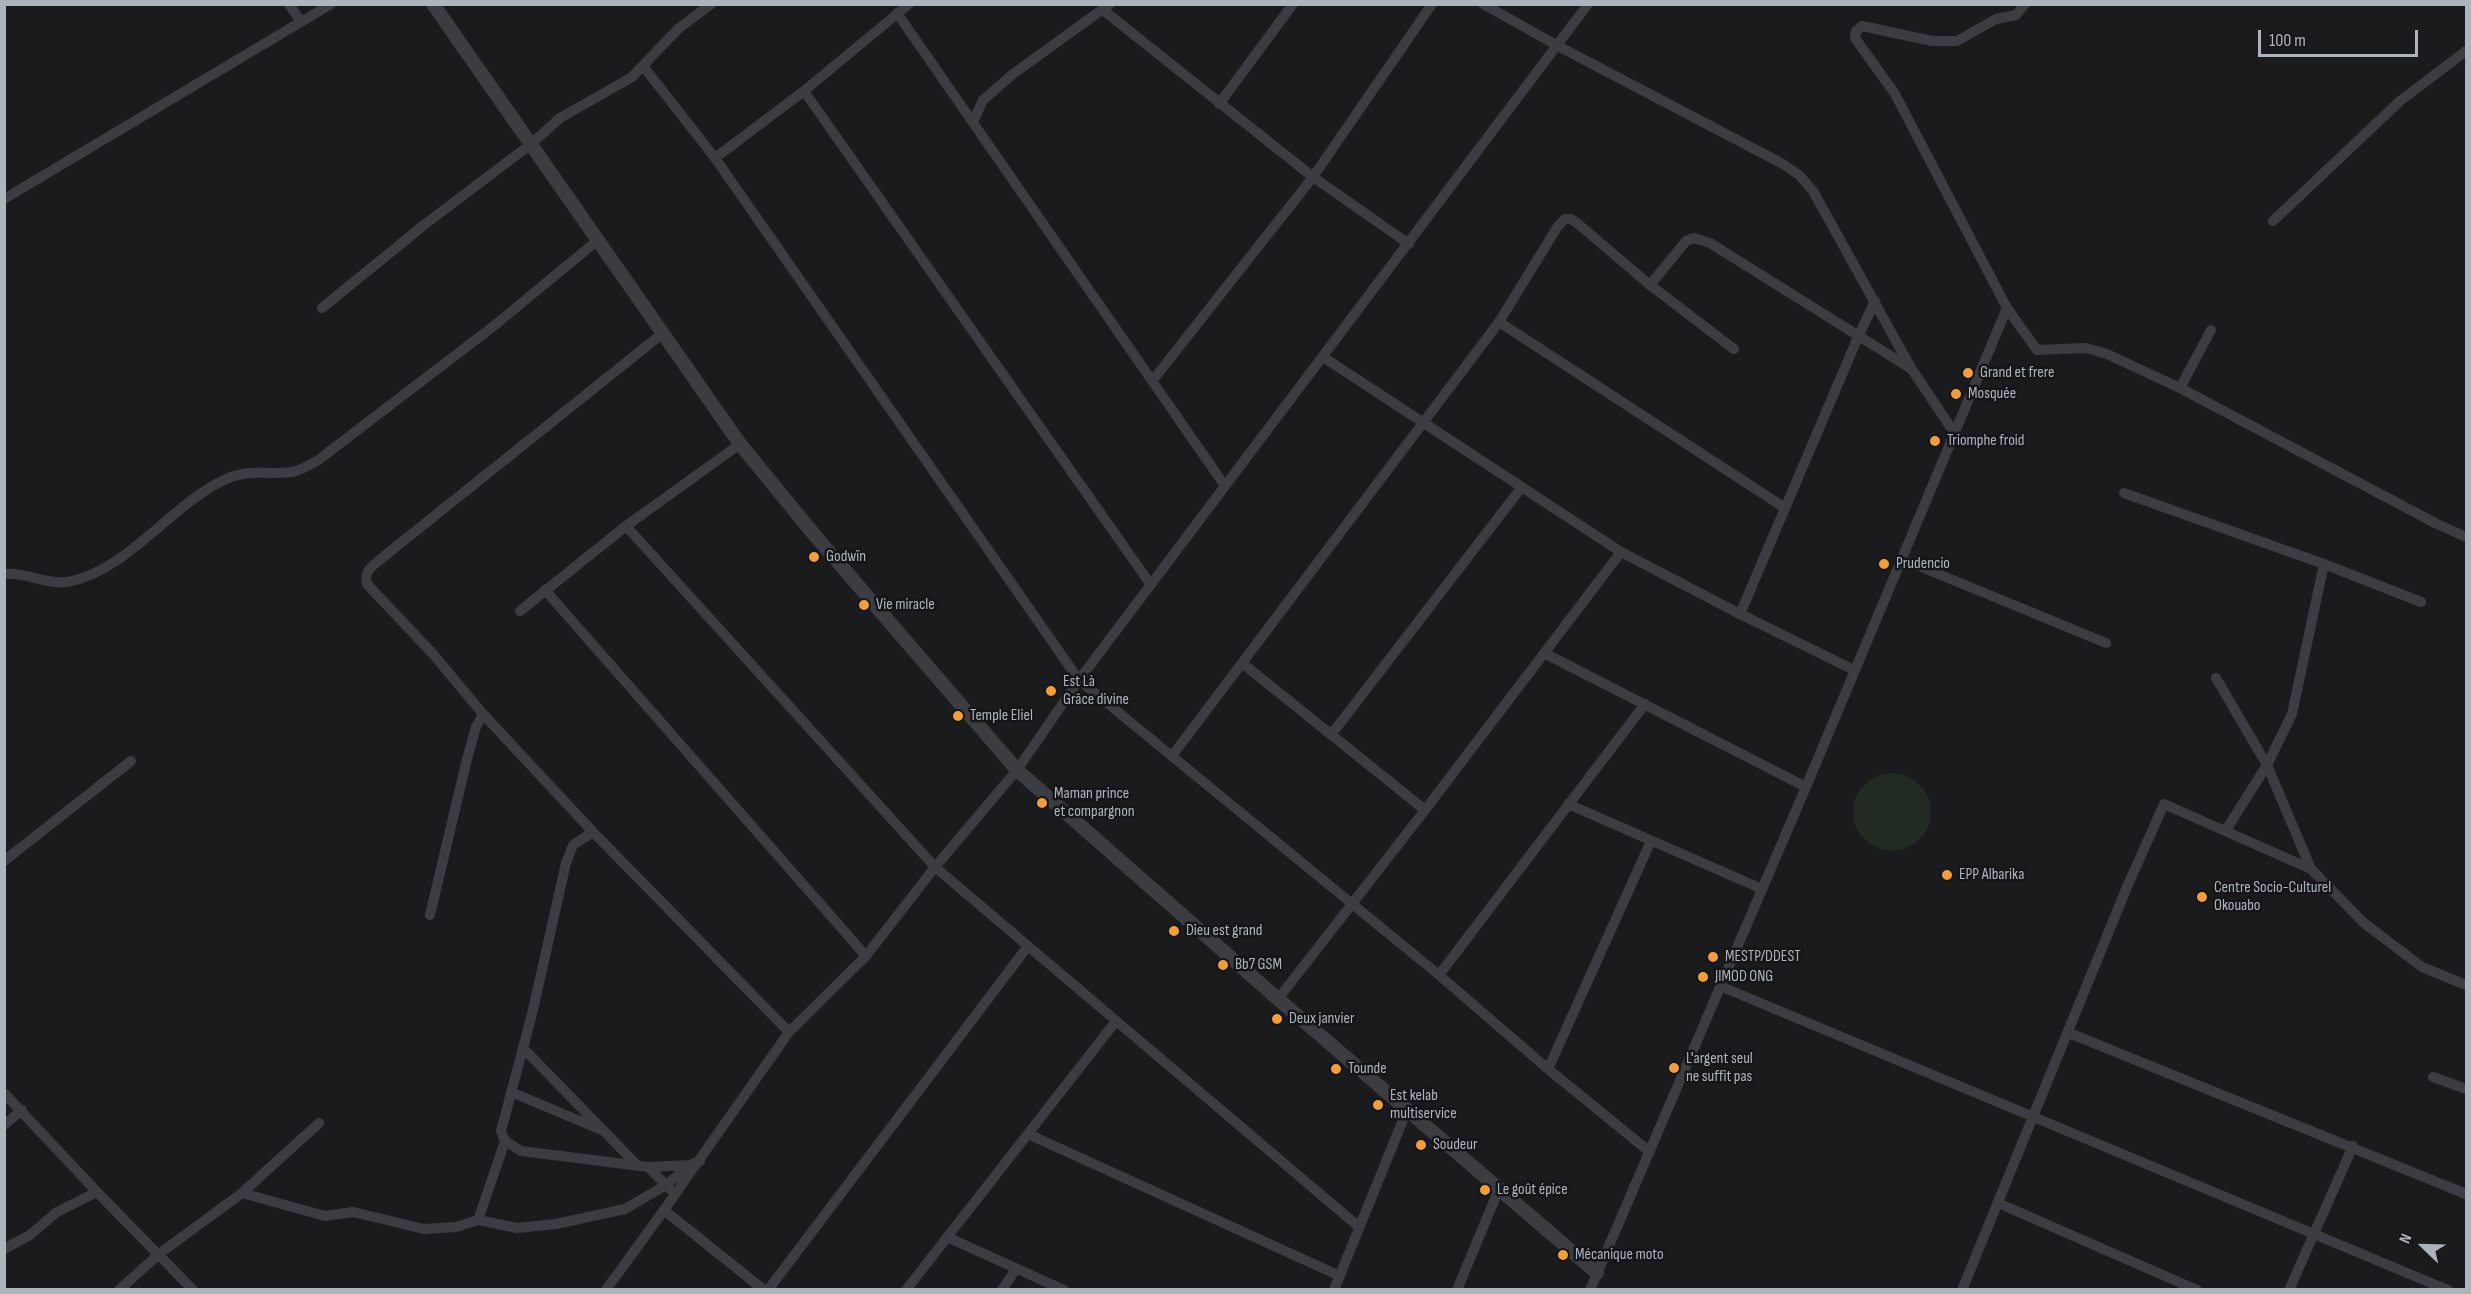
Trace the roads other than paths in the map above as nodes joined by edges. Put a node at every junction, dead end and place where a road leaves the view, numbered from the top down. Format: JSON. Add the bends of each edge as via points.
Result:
{"nodes":[{"id":1,"x":289,"y":4,"type":"edge"},
{"id":2,"x":331,"y":4,"type":"edge"},
{"id":3,"x":433,"y":4,"type":"edge"},
{"id":4,"x":711,"y":4,"type":"edge"},
{"id":5,"x":909,"y":4,"type":"edge"},
{"id":6,"x":1293,"y":4,"type":"edge"},
{"id":7,"x":1432,"y":4,"type":"edge"},
{"id":8,"x":1483,"y":4,"type":"edge"},
{"id":9,"x":1588,"y":4,"type":"edge"},
{"id":10,"x":2025,"y":4,"type":"edge"},
{"id":11,"x":1107,"y":8,"type":"edge"},
{"id":12,"x":897,"y":13,"type":"junction"},
{"id":13,"x":302,"y":22,"type":"junction"},
{"id":14,"x":1558,"y":46,"type":"junction"},
{"id":15,"x":2466,"y":51,"type":"edge"},
{"id":16,"x":643,"y":66,"type":"junction"},
{"id":17,"x":804,"y":91,"type":"junction"},
{"id":18,"x":1219,"y":104,"type":"junction"},
{"id":19,"x":973,"y":122,"type":"junction"},
{"id":20,"x":531,"y":144,"type":"junction"},
{"id":21,"x":715,"y":158,"type":"junction"},
{"id":22,"x":1313,"y":177,"type":"junction"},
{"id":23,"x":4,"y":200,"type":"edge"},
{"id":24,"x":2273,"y":221,"type":"dead end"},
{"id":25,"x":598,"y":240,"type":"junction"},
{"id":26,"x":1408,"y":244,"type":"junction"},
{"id":27,"x":1650,"y":285,"type":"junction"},
{"id":28,"x":1875,"y":302,"type":"junction"},
{"id":29,"x":322,"y":308,"type":"dead end"},
{"id":30,"x":2007,"y":308,"type":"junction"},
{"id":31,"x":1499,"y":322,"type":"junction"},
{"id":32,"x":2211,"y":330,"type":"dead end"},
{"id":33,"x":663,"y":333,"type":"junction"},
{"id":34,"x":1858,"y":337,"type":"junction"},
{"id":35,"x":1734,"y":349,"type":"dead end"},
{"id":36,"x":1323,"y":357,"type":"junction"},
{"id":37,"x":1911,"y":368,"type":"junction"},
{"id":38,"x":1153,"y":380,"type":"junction"},
{"id":39,"x":2180,"y":388,"type":"junction"},
{"id":40,"x":1423,"y":423,"type":"junction"},
{"id":41,"x":1955,"y":434,"type":"junction"},
{"id":42,"x":741,"y":444,"type":"junction"},
{"id":43,"x":1225,"y":486,"type":"junction"},
{"id":44,"x":1521,"y":488,"type":"junction"},
{"id":45,"x":2124,"y":493,"type":"dead end"},
{"id":46,"x":1785,"y":508,"type":"junction"},
{"id":47,"x":626,"y":526,"type":"junction"},
{"id":48,"x":2466,"y":537,"type":"edge"},
{"id":49,"x":1621,"y":552,"type":"junction"},
{"id":50,"x":1902,"y":559,"type":"junction"},
{"id":51,"x":2324,"y":564,"type":"junction"},
{"id":52,"x":4,"y":574,"type":"edge"},
{"id":53,"x":1150,"y":585,"type":"junction"},
{"id":54,"x":545,"y":591,"type":"junction"},
{"id":55,"x":2421,"y":602,"type":"dead end"},
{"id":56,"x":520,"y":610,"type":"dead end"},
{"id":57,"x":1740,"y":614,"type":"junction"},
{"id":58,"x":2106,"y":643,"type":"dead end"},
{"id":59,"x":1544,"y":653,"type":"junction"},
{"id":60,"x":1242,"y":663,"type":"junction"},
{"id":61,"x":1854,"y":670,"type":"junction"},
{"id":62,"x":2216,"y":678,"type":"dead end"},
{"id":63,"x":1079,"y":680,"type":"junction"},
{"id":64,"x":1645,"y":704,"type":"junction"},
{"id":65,"x":483,"y":714,"type":"junction"},
{"id":66,"x":1331,"y":735,"type":"junction"},
{"id":67,"x":1172,"y":756,"type":"junction"},
{"id":68,"x":131,"y":761,"type":"dead end"},
{"id":69,"x":2267,"y":765,"type":"junction"},
{"id":70,"x":1017,"y":770,"type":"junction"},
{"id":71,"x":1806,"y":787,"type":"junction"},
{"id":72,"x":1568,"y":804,"type":"junction"},
{"id":73,"x":1425,"y":810,"type":"junction"},
{"id":74,"x":2226,"y":830,"type":"junction"},
{"id":75,"x":593,"y":832,"type":"junction"},
{"id":76,"x":1651,"y":841,"type":"junction"},
{"id":77,"x":4,"y":861,"type":"edge"},
{"id":78,"x":935,"y":867,"type":"junction"},
{"id":79,"x":2311,"y":869,"type":"junction"},
{"id":80,"x":1762,"y":889,"type":"junction"},
{"id":81,"x":1352,"y":904,"type":"junction"},
{"id":82,"x":430,"y":915,"type":"dead end"},
{"id":83,"x":1028,"y":946,"type":"junction"},
{"id":84,"x":866,"y":956,"type":"junction"},
{"id":85,"x":1439,"y":975,"type":"junction"},
{"id":86,"x":2466,"y":985,"type":"edge"},
{"id":87,"x":1720,"y":986,"type":"junction"},
{"id":88,"x":1278,"y":999,"type":"junction"},
{"id":89,"x":1116,"y":1021,"type":"junction"},
{"id":90,"x":789,"y":1032,"type":"junction"},
{"id":91,"x":2069,"y":1033,"type":"junction"},
{"id":92,"x":523,"y":1048,"type":"junction"},
{"id":93,"x":1548,"y":1069,"type":"junction"},
{"id":94,"x":2433,"y":1077,"type":"dead end"},
{"id":95,"x":2466,"y":1089,"type":"edge"},
{"id":96,"x":511,"y":1092,"type":"junction"},
{"id":97,"x":4,"y":1093,"type":"edge"},
{"id":98,"x":22,"y":1110,"type":"junction"},
{"id":99,"x":1407,"y":1110,"type":"junction"},
{"id":100,"x":2034,"y":1117,"type":"junction"},
{"id":101,"x":319,"y":1124,"type":"dead end"},
{"id":102,"x":4,"y":1125,"type":"edge"},
{"id":103,"x":603,"y":1130,"type":"junction"},
{"id":104,"x":1028,"y":1134,"type":"junction"},
{"id":105,"x":505,"y":1141,"type":"junction"},
{"id":106,"x":2353,"y":1146,"type":"junction"},
{"id":107,"x":1650,"y":1152,"type":"junction"},
{"id":108,"x":695,"y":1163,"type":"junction"},
{"id":109,"x":636,"y":1164,"type":"junction"},
{"id":110,"x":648,"y":1167,"type":"junction"},
{"id":111,"x":666,"y":1185,"type":"junction"},
{"id":112,"x":1499,"y":1189,"type":"junction"},
{"id":113,"x":97,"y":1192,"type":"junction"},
{"id":114,"x":242,"y":1192,"type":"junction"},
{"id":115,"x":676,"y":1194,"type":"junction"},
{"id":116,"x":2466,"y":1194,"type":"edge"},
{"id":117,"x":1998,"y":1203,"type":"junction"},
{"id":118,"x":664,"y":1210,"type":"junction"},
{"id":119,"x":478,"y":1220,"type":"junction"},
{"id":120,"x":1359,"y":1227,"type":"junction"},
{"id":121,"x":2314,"y":1234,"type":"junction"},
{"id":122,"x":947,"y":1237,"type":"junction"},
{"id":123,"x":4,"y":1249,"type":"edge"},
{"id":124,"x":159,"y":1254,"type":"junction"},
{"id":125,"x":1016,"y":1269,"type":"junction"},
{"id":126,"x":1597,"y":1273,"type":"junction"},
{"id":127,"x":1340,"y":1276,"type":"junction"},
{"id":128,"x":118,"y":1290,"type":"edge"},
{"id":129,"x":193,"y":1290,"type":"edge"},
{"id":130,"x":606,"y":1290,"type":"edge"},
{"id":131,"x":766,"y":1290,"type":"edge"},
{"id":132,"x":906,"y":1290,"type":"edge"},
{"id":133,"x":1002,"y":1290,"type":"edge"},
{"id":134,"x":1064,"y":1290,"type":"edge"},
{"id":135,"x":1334,"y":1290,"type":"edge"},
{"id":136,"x":1457,"y":1290,"type":"edge"},
{"id":137,"x":1590,"y":1290,"type":"edge"},
{"id":138,"x":1962,"y":1290,"type":"edge"},
{"id":139,"x":2197,"y":1290,"type":"edge"},
{"id":140,"x":2289,"y":1290,"type":"edge"},
{"id":141,"x":2448,"y":1290,"type":"edge"}],
"edges":[{"from":1,"to":13,"type":"street"},
{"from":2,"to":13,"type":"street"},
{"from":3,"to":20,"type":"street"},
{"from":4,"to":16,"type":"street","via":[[678,29]]},
{"from":5,"to":12,"type":"street"},
{"from":6,"to":18,"type":"street"},
{"from":7,"to":22,"type":"street"},
{"from":8,"to":14,"type":"street"},
{"from":9,"to":14,"type":"street"},
{"from":10,"to":30,"type":"street","via":[[2016,15],[1996,19],[1957,40],[1932,41],[1862,26],[1855,38],[1895,94]]},
{"from":11,"to":18,"type":"street"},
{"from":11,"to":19,"type":"street","via":[[1013,74],[983,100]]},
{"from":12,"to":17,"type":"street"},
{"from":12,"to":19,"type":"street"},
{"from":13,"to":23,"type":"street"},
{"from":14,"to":26,"type":"street"},
{"from":14,"to":28,"type":"street","via":[[1799,175],[1813,191]]},
{"from":15,"to":24,"type":"street","via":[[2400,101]]},
{"from":16,"to":20,"type":"street","via":[[632,77],[560,118]]},
{"from":16,"to":21,"type":"street"},
{"from":17,"to":21,"type":"street"},
{"from":17,"to":53,"type":"street"},
{"from":18,"to":22,"type":"street"},
{"from":19,"to":38,"type":"street"},
{"from":20,"to":25,"type":"street"},
{"from":20,"to":29,"type":"street"},
{"from":21,"to":63,"type":"street"},
{"from":22,"to":26,"type":"street"},
{"from":22,"to":38,"type":"street"},
{"from":25,"to":33,"type":"street"},
{"from":25,"to":52,"type":"street","via":[[495,325],[317,461],[294,472],[249,472],[226,479],[97,573],[51,584],[32,576]]},
{"from":26,"to":36,"type":"street"},
{"from":27,"to":31,"type":"street","via":[[1577,223],[1564,219]]},
{"from":27,"to":34,"type":"street","via":[[1686,241],[1694,238],[1710,243]]},
{"from":27,"to":35,"type":"street"},
{"from":28,"to":34,"type":"street"},
{"from":28,"to":37,"type":"street"},
{"from":30,"to":39,"type":"street","via":[[2037,350],[2097,350]]},
{"from":30,"to":41,"type":"street"},
{"from":31,"to":40,"type":"street"},
{"from":31,"to":46,"type":"street"},
{"from":32,"to":39,"type":"street"},
{"from":33,"to":42,"type":"street"},
{"from":33,"to":65,"type":"street","via":[[377,562],[365,576],[367,584]]},
{"from":34,"to":37,"type":"street"},
{"from":34,"to":46,"type":"street"},
{"from":36,"to":40,"type":"street"},
{"from":36,"to":43,"type":"street"},
{"from":37,"to":41,"type":"street"},
{"from":38,"to":43,"type":"street"},
{"from":39,"to":48,"type":"street"},
{"from":40,"to":44,"type":"street"},
{"from":40,"to":60,"type":"street"},
{"from":41,"to":50,"type":"street"},
{"from":42,"to":47,"type":"street"},
{"from":42,"to":70,"type":"street"},
{"from":43,"to":53,"type":"street"},
{"from":44,"to":49,"type":"street"},
{"from":44,"to":66,"type":"street"},
{"from":45,"to":51,"type":"street"},
{"from":46,"to":57,"type":"street"},
{"from":47,"to":54,"type":"street"},
{"from":47,"to":78,"type":"street"},
{"from":49,"to":57,"type":"street"},
{"from":49,"to":59,"type":"street"},
{"from":50,"to":58,"type":"street"},
{"from":50,"to":61,"type":"street"},
{"from":51,"to":55,"type":"street"},
{"from":51,"to":69,"type":"street","via":[[2292,714]]},
{"from":53,"to":63,"type":"street"},
{"from":54,"to":56,"type":"street"},
{"from":54,"to":84,"type":"street"},
{"from":57,"to":61,"type":"street"},
{"from":59,"to":64,"type":"street"},
{"from":59,"to":73,"type":"street"},
{"from":60,"to":66,"type":"street"},
{"from":60,"to":67,"type":"street"},
{"from":61,"to":71,"type":"street"},
{"from":62,"to":69,"type":"street"},
{"from":63,"to":67,"type":"street"},
{"from":63,"to":70,"type":"street"},
{"from":64,"to":71,"type":"street"},
{"from":64,"to":72,"type":"street"},
{"from":65,"to":75,"type":"street"},
{"from":65,"to":82,"type":"street","via":[[466,759]]},
{"from":66,"to":73,"type":"street"},
{"from":67,"to":81,"type":"street"},
{"from":68,"to":77,"type":"street"},
{"from":69,"to":74,"type":"street"},
{"from":69,"to":79,"type":"street"},
{"from":70,"to":78,"type":"street"},
{"from":70,"to":88,"type":"street"},
{"from":71,"to":80,"type":"street"},
{"from":72,"to":76,"type":"street"},
{"from":72,"to":85,"type":"street"},
{"from":73,"to":81,"type":"street"},
{"from":74,"to":79,"type":"street"},
{"from":74,"to":91,"type":"street","via":[[2164,804]]},
{"from":75,"to":90,"type":"street"},
{"from":75,"to":92,"type":"street","via":[[573,845],[566,863]]},
{"from":76,"to":80,"type":"street"},
{"from":76,"to":93,"type":"street"},
{"from":78,"to":83,"type":"street"},
{"from":78,"to":84,"type":"street"},
{"from":79,"to":86,"type":"street","via":[[2364,923],[2422,967]]},
{"from":80,"to":87,"type":"street"},
{"from":81,"to":85,"type":"street"},
{"from":81,"to":88,"type":"street"},
{"from":83,"to":89,"type":"street"},
{"from":83,"to":131,"type":"street"},
{"from":84,"to":90,"type":"street"},
{"from":85,"to":93,"type":"street"},
{"from":87,"to":100,"type":"street"},
{"from":87,"to":107,"type":"street"},
{"from":88,"to":99,"type":"street"},
{"from":89,"to":104,"type":"street"},
{"from":89,"to":120,"type":"street"},
{"from":90,"to":108,"type":"street"},
{"from":91,"to":100,"type":"street"},
{"from":91,"to":106,"type":"street"},
{"from":92,"to":96,"type":"street"},
{"from":92,"to":103,"type":"street"},
{"from":93,"to":107,"type":"street"},
{"from":94,"to":95,"type":"street"},
{"from":96,"to":103,"type":"street"},
{"from":96,"to":105,"type":"street","via":[[501,1131]]},
{"from":97,"to":98,"type":"street"},
{"from":98,"to":102,"type":"street"},
{"from":98,"to":113,"type":"street"},
{"from":99,"to":112,"type":"street"},
{"from":99,"to":120,"type":"street"},
{"from":100,"to":117,"type":"street"},
{"from":100,"to":121,"type":"street"},
{"from":101,"to":114,"type":"street"},
{"from":103,"to":109,"type":"street"},
{"from":104,"to":122,"type":"street"},
{"from":104,"to":127,"type":"street"},
{"from":105,"to":109,"type":"street","via":[[521,1151]]},
{"from":105,"to":119,"type":"street"},
{"from":106,"to":116,"type":"street"},
{"from":106,"to":121,"type":"street"},
{"from":107,"to":126,"type":"street"},
{"from":108,"to":110,"type":"street"},
{"from":108,"to":111,"type":"street"},
{"from":108,"to":115,"type":"street"},
{"from":109,"to":110,"type":"street"},
{"from":110,"to":111,"type":"street"},
{"from":111,"to":115,"type":"street"},
{"from":111,"to":119,"type":"street","via":[[625,1209],[556,1224],[517,1228]]},
{"from":112,"to":126,"type":"street"},
{"from":112,"to":136,"type":"street"},
{"from":113,"to":123,"type":"street","via":[[57,1212],[30,1235]]},
{"from":113,"to":124,"type":"street"},
{"from":114,"to":119,"type":"street","via":[[325,1216],[353,1212],[424,1229],[456,1227]]},
{"from":114,"to":124,"type":"street"},
{"from":115,"to":118,"type":"street"},
{"from":117,"to":138,"type":"street"},
{"from":117,"to":139,"type":"street"},
{"from":118,"to":130,"type":"street"},
{"from":118,"to":131,"type":"street"},
{"from":120,"to":127,"type":"street"},
{"from":121,"to":140,"type":"street"},
{"from":121,"to":141,"type":"street"},
{"from":122,"to":125,"type":"street"},
{"from":122,"to":132,"type":"street"},
{"from":124,"to":128,"type":"street"},
{"from":124,"to":129,"type":"street"},
{"from":125,"to":133,"type":"street"},
{"from":125,"to":134,"type":"street"},
{"from":126,"to":137,"type":"street"},
{"from":127,"to":135,"type":"street"}]}
